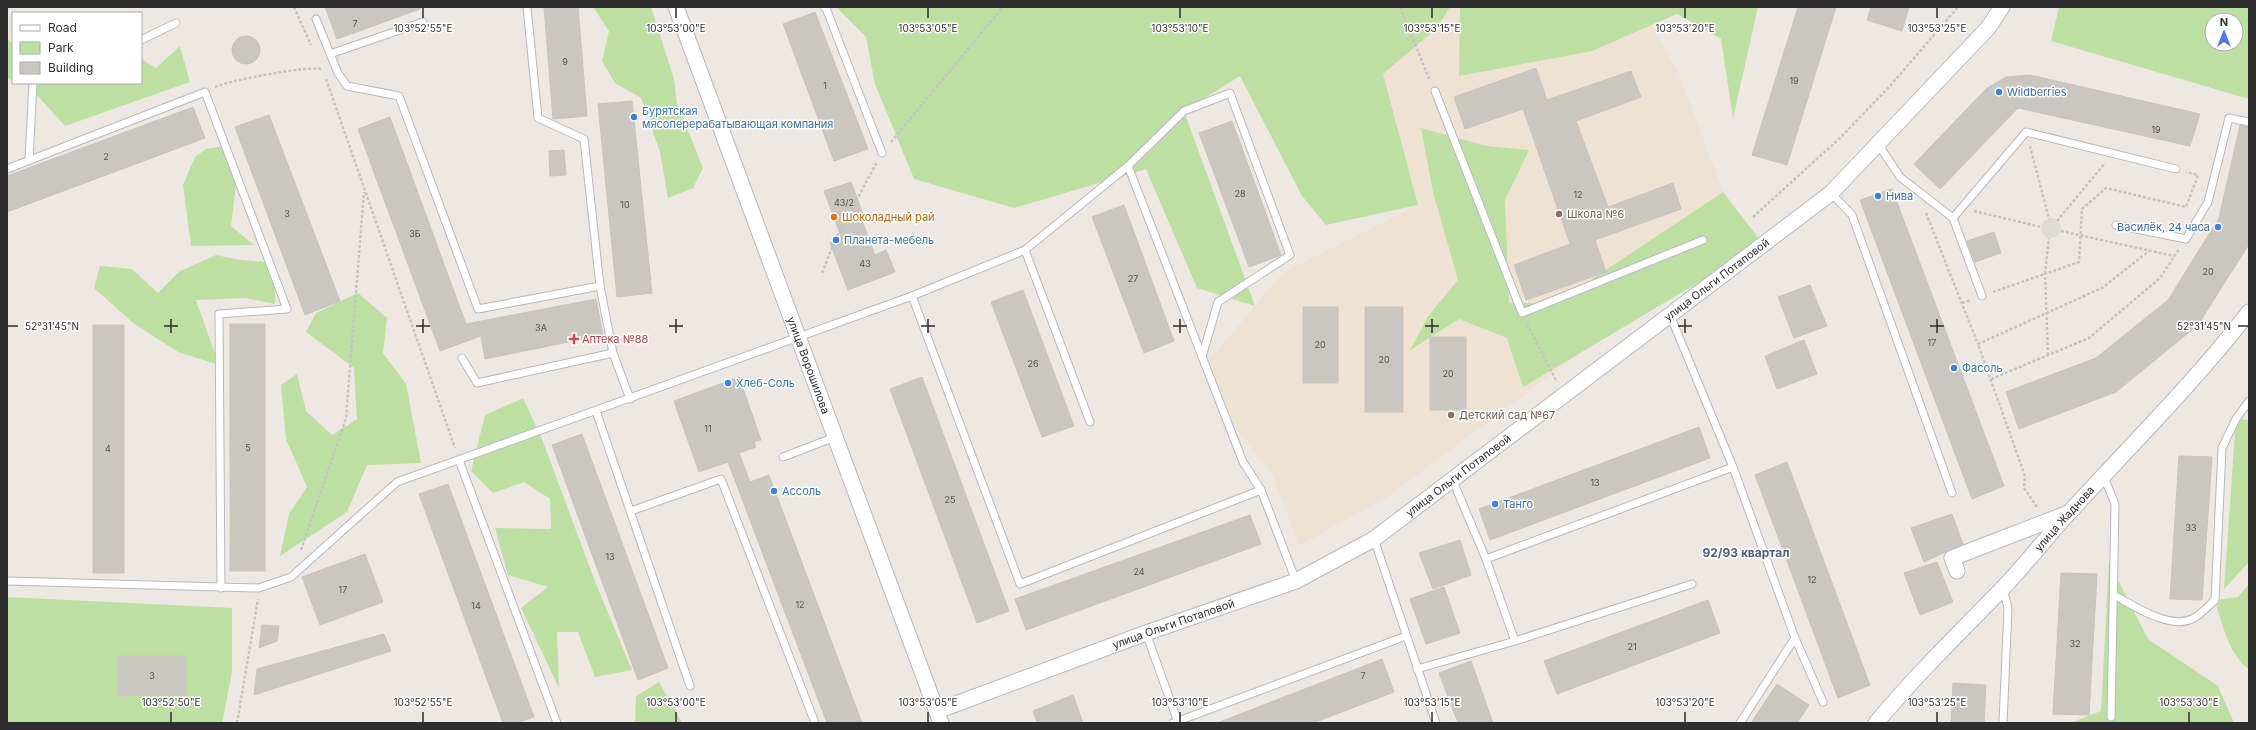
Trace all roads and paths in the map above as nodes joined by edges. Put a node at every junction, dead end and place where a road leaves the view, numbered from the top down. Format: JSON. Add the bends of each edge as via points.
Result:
{"nodes":[{"id":1,"x":294,"y":7,"type":"edge"},
{"id":2,"x":527,"y":7,"type":"edge"},
{"id":3,"x":676,"y":7,"type":"edge"},
{"id":4,"x":824,"y":7,"type":"edge"},
{"id":5,"x":1003,"y":7,"type":"edge"},
{"id":6,"x":1400,"y":7,"type":"edge"},
{"id":7,"x":1958,"y":7,"type":"edge"},
{"id":8,"x":2002,"y":7,"type":"edge"},
{"id":9,"x":316,"y":19,"type":"dead end"},
{"id":10,"x":423,"y":22,"type":"dead end"},
{"id":11,"x":176,"y":23,"type":"dead end"},
{"id":12,"x":142,"y":40,"type":"edge"},
{"id":13,"x":313,"y":48,"type":"dead end"},
{"id":14,"x":330,"y":54,"type":"junction"},
{"id":15,"x":319,"y":61,"type":"dead end"},
{"id":16,"x":322,"y":68,"type":"junction"},
{"id":17,"x":338,"y":73,"type":"junction"},
{"id":18,"x":33,"y":84,"type":"edge"},
{"id":19,"x":1435,"y":91,"type":"joint"},
{"id":20,"x":205,"y":92,"type":"junction"},
{"id":21,"x":2249,"y":122,"type":"edge"},
{"id":22,"x":2026,"y":132,"type":"junction"},
{"id":23,"x":1878,"y":144,"type":"junction"},
{"id":24,"x":882,"y":153,"type":"junction"},
{"id":25,"x":2113,"y":154,"type":"junction"},
{"id":26,"x":30,"y":160,"type":"junction"},
{"id":27,"x":1128,"y":166,"type":"junction"},
{"id":28,"x":7,"y":169,"type":"edge"},
{"id":29,"x":2176,"y":169,"type":"joint"},
{"id":30,"x":364,"y":189,"type":"junction"},
{"id":31,"x":1917,"y":190,"type":"junction"},
{"id":32,"x":1831,"y":193,"type":"junction"},
{"id":33,"x":1962,"y":208,"type":"junction"},
{"id":34,"x":1753,"y":217,"type":"dead end"},
{"id":35,"x":1953,"y":218,"type":"junction"},
{"id":36,"x":2049,"y":218,"type":"dead end"},
{"id":37,"x":2058,"y":221,"type":"dead end"},
{"id":38,"x":2116,"y":225,"type":"dead end"},
{"id":39,"x":2041,"y":227,"type":"dead end"},
{"id":40,"x":2061,"y":231,"type":"dead end"},
{"id":41,"x":2082,"y":236,"type":"junction"},
{"id":42,"x":2049,"y":238,"type":"dead end"},
{"id":43,"x":2186,"y":239,"type":"junction"},
{"id":44,"x":1704,"y":240,"type":"dead end"},
{"id":45,"x":1025,"y":250,"type":"junction"},
{"id":46,"x":2149,"y":251,"type":"junction"},
{"id":47,"x":2174,"y":256,"type":"junction"},
{"id":48,"x":822,"y":273,"type":"dead end"},
{"id":49,"x":2045,"y":274,"type":"junction"},
{"id":50,"x":600,"y":286,"type":"junction"},
{"id":51,"x":912,"y":296,"type":"junction"},
{"id":52,"x":1982,"y":296,"type":"junction"},
{"id":53,"x":1962,"y":303,"type":"junction"},
{"id":54,"x":2249,"y":312,"type":"edge"},
{"id":55,"x":1522,"y":313,"type":"junction"},
{"id":56,"x":2047,"y":313,"type":"junction"},
{"id":57,"x":1670,"y":315,"type":"junction"},
{"id":58,"x":799,"y":336,"type":"junction"},
{"id":59,"x":1978,"y":344,"type":"junction"},
{"id":60,"x":613,"y":354,"type":"junction"},
{"id":61,"x":2048,"y":355,"type":"junction"},
{"id":62,"x":1202,"y":357,"type":"junction"},
{"id":63,"x":462,"y":358,"type":"dead end"},
{"id":64,"x":1991,"y":379,"type":"junction"},
{"id":65,"x":1564,"y":396,"type":"junction"},
{"id":66,"x":630,"y":399,"type":"junction"},
{"id":67,"x":2249,"y":401,"type":"edge"},
{"id":68,"x":596,"y":411,"type":"junction"},
{"id":69,"x":1090,"y":422,"type":"dead end"},
{"id":70,"x":835,"y":437,"type":"junction"},
{"id":71,"x":783,"y":457,"type":"dead end"},
{"id":72,"x":459,"y":460,"type":"junction"},
{"id":73,"x":1732,"y":467,"type":"junction"},
{"id":74,"x":2104,"y":477,"type":"junction"},
{"id":75,"x":1453,"y":481,"type":"junction"},
{"id":76,"x":1261,"y":490,"type":"junction"},
{"id":77,"x":1952,"y":493,"type":"dead end"},
{"id":78,"x":631,"y":511,"type":"junction"},
{"id":79,"x":2069,"y":513,"type":"junction"},
{"id":80,"x":2046,"y":522,"type":"junction"},
{"id":81,"x":1374,"y":539,"type":"junction"},
{"id":82,"x":1486,"y":559,"type":"junction"},
{"id":83,"x":1957,"y":572,"type":"dead end"},
{"id":84,"x":291,"y":577,"type":"junction"},
{"id":85,"x":7,"y":581,"type":"edge"},
{"id":86,"x":1296,"y":581,"type":"junction"},
{"id":87,"x":1692,"y":584,"type":"dead end"},
{"id":88,"x":221,"y":588,"type":"junction"},
{"id":89,"x":259,"y":588,"type":"junction"},
{"id":90,"x":2003,"y":588,"type":"junction"},
{"id":91,"x":2114,"y":595,"type":"junction"},
{"id":92,"x":1146,"y":633,"type":"junction"},
{"id":93,"x":1406,"y":636,"type":"junction"},
{"id":94,"x":1795,"y":638,"type":"junction"},
{"id":95,"x":1515,"y":641,"type":"junction"},
{"id":96,"x":1417,"y":669,"type":"junction"},
{"id":97,"x":690,"y":686,"type":"dead end"},
{"id":98,"x":1823,"y":702,"type":"dead end"},
{"id":99,"x":939,"y":717,"type":"edge"},
{"id":100,"x":2111,"y":717,"type":"dead end"},
{"id":101,"x":1176,"y":722,"type":"edge"},
{"id":102,"x":237,"y":723,"type":"edge"},
{"id":103,"x":557,"y":723,"type":"edge"},
{"id":104,"x":815,"y":723,"type":"edge"},
{"id":105,"x":1436,"y":723,"type":"edge"},
{"id":106,"x":1740,"y":723,"type":"edge"},
{"id":107,"x":1876,"y":723,"type":"edge"},
{"id":108,"x":2003,"y":723,"type":"edge"}],
"edges":[{"from":1,"to":13,"type":"path"},
{"from":2,"to":50,"type":"lane","via":[[538,118],[584,139]]},
{"from":3,"to":58,"type":"street","name":"улица Ворошилова"},
{"from":4,"to":24,"type":"lane"},
{"from":5,"to":24,"type":"path"},
{"from":6,"to":19,"type":"path"},
{"from":7,"to":34,"type":"path","via":[[1890,86],[1840,138]]},
{"from":8,"to":23,"type":"street","name":"улица Ольги Потаповой","via":[[1988,28]]},
{"from":9,"to":14,"type":"lane"},
{"from":10,"to":14,"type":"lane"},
{"from":11,"to":12,"type":"lane"},
{"from":14,"to":17,"type":"lane"},
{"from":15,"to":16,"type":"path"},
{"from":16,"to":17,"type":"path"},
{"from":16,"to":20,"type":"path","via":[[224,83]]},
{"from":16,"to":30,"type":"path"},
{"from":17,"to":50,"type":"lane","via":[[347,86],[400,96],[478,309]]},
{"from":18,"to":26,"type":"lane"},
{"from":19,"to":55,"type":"lane"},
{"from":20,"to":26,"type":"lane"},
{"from":20,"to":88,"type":"lane","via":[[287,309],[219,314]]},
{"from":21,"to":43,"type":"lane","via":[[2229,118],[2208,202]]},
{"from":22,"to":25,"type":"lane"},
{"from":22,"to":33,"type":"lane"},
{"from":22,"to":36,"type":"path"},
{"from":23,"to":31,"type":"lane","via":[[1900,177]]},
{"from":23,"to":32,"type":"street","name":"улица Ольги Потаповой"},
{"from":24,"to":48,"type":"path","via":[[834,240]]},
{"from":25,"to":29,"type":"lane"},
{"from":25,"to":37,"type":"path"},
{"from":26,"to":28,"type":"lane"},
{"from":27,"to":45,"type":"lane"},
{"from":27,"to":62,"type":"lane"},
{"from":27,"to":62,"type":"lane","via":[[1184,111],[1230,93],[1290,255],[1218,302]]},
{"from":29,"to":41,"type":"path","via":[[2198,175],[2186,207],[2106,188],[2082,209]]},
{"from":30,"to":72,"type":"path"},
{"from":30,"to":84,"type":"path","via":[[346,418]]},
{"from":31,"to":35,"type":"lane"},
{"from":31,"to":53,"type":"path"},
{"from":32,"to":57,"type":"street","name":"улица Ольги Потаповой"},
{"from":32,"to":77,"type":"lane","via":[[1852,215]]},
{"from":33,"to":35,"type":"lane"},
{"from":33,"to":39,"type":"path"},
{"from":35,"to":52,"type":"lane"},
{"from":38,"to":43,"type":"lane"},
{"from":40,"to":41,"type":"path"},
{"from":41,"to":46,"type":"path"},
{"from":41,"to":49,"type":"path","via":[[2079,262]]},
{"from":42,"to":49,"type":"path"},
{"from":43,"to":47,"type":"path"},
{"from":44,"to":55,"type":"lane"},
{"from":45,"to":51,"type":"lane"},
{"from":45,"to":69,"type":"lane"},
{"from":46,"to":47,"type":"path"},
{"from":46,"to":56,"type":"path","via":[[2102,288]]},
{"from":47,"to":61,"type":"path","via":[[2160,278],[2090,338]]},
{"from":49,"to":52,"type":"path"},
{"from":49,"to":56,"type":"path"},
{"from":50,"to":60,"type":"lane"},
{"from":51,"to":58,"type":"lane"},
{"from":51,"to":76,"type":"lane","via":[[1020,584]]},
{"from":52,"to":53,"type":"path"},
{"from":53,"to":59,"type":"path"},
{"from":54,"to":74,"type":"street","name":"улица Жаднова","via":[[2229,338]]},
{"from":55,"to":65,"type":"path"},
{"from":56,"to":59,"type":"path"},
{"from":56,"to":61,"type":"path"},
{"from":57,"to":65,"type":"street","name":"улица Ольги Потаповой"},
{"from":57,"to":73,"type":"lane"},
{"from":58,"to":66,"type":"lane"},
{"from":58,"to":70,"type":"street","name":"улица Ворошилова"},
{"from":59,"to":64,"type":"path"},
{"from":60,"to":63,"type":"lane","via":[[477,383]]},
{"from":60,"to":66,"type":"lane"},
{"from":61,"to":64,"type":"path"},
{"from":62,"to":76,"type":"lane","via":[[1243,462]]},
{"from":64,"to":80,"type":"path","via":[[2025,476],[2024,488]]},
{"from":65,"to":75,"type":"street","name":"улица Ольги Потаповой"},
{"from":66,"to":68,"type":"lane"},
{"from":67,"to":91,"type":"lane","via":[[2236,419],[2222,448],[2215,600],[2194,618],[2183,623],[2161,619]]},
{"from":68,"to":72,"type":"lane"},
{"from":68,"to":78,"type":"lane"},
{"from":70,"to":71,"type":"lane"},
{"from":70,"to":99,"type":"street","name":"улица Ворошилова"},
{"from":72,"to":84,"type":"lane","via":[[397,482]]},
{"from":72,"to":103,"type":"lane"},
{"from":73,"to":82,"type":"lane"},
{"from":73,"to":94,"type":"lane"},
{"from":74,"to":79,"type":"street","name":"улица Жаднова"},
{"from":74,"to":91,"type":"lane","via":[[2115,504]]},
{"from":75,"to":81,"type":"street","name":"улица Ольги Потаповой"},
{"from":75,"to":82,"type":"lane"},
{"from":76,"to":86,"type":"lane"},
{"from":78,"to":97,"type":"lane"},
{"from":78,"to":104,"type":"lane","via":[[721,479]]},
{"from":79,"to":80,"type":"street"},
{"from":79,"to":90,"type":"street","name":"улица Жаднова"},
{"from":80,"to":83,"type":"street","via":[[1952,558]]},
{"from":81,"to":86,"type":"street","name":"улица Ольги Потаповой"},
{"from":81,"to":93,"type":"lane"},
{"from":82,"to":95,"type":"lane"},
{"from":84,"to":89,"type":"lane"},
{"from":85,"to":88,"type":"lane"},
{"from":86,"to":92,"type":"street","name":"улица Ольги Потаповой"},
{"from":87,"to":95,"type":"lane"},
{"from":88,"to":89,"type":"lane"},
{"from":89,"to":102,"type":"path"},
{"from":90,"to":107,"type":"street","name":"улица Жаднова","via":[[1899,694]]},
{"from":90,"to":108,"type":"lane","via":[[2008,608]]},
{"from":91,"to":100,"type":"lane"},
{"from":92,"to":99,"type":"street","name":"улица Ольги Потаповой"},
{"from":92,"to":101,"type":"lane"},
{"from":93,"to":96,"type":"lane"},
{"from":93,"to":101,"type":"lane"},
{"from":94,"to":98,"type":"lane"},
{"from":94,"to":106,"type":"lane"},
{"from":95,"to":96,"type":"lane"},
{"from":96,"to":105,"type":"lane"}]}
